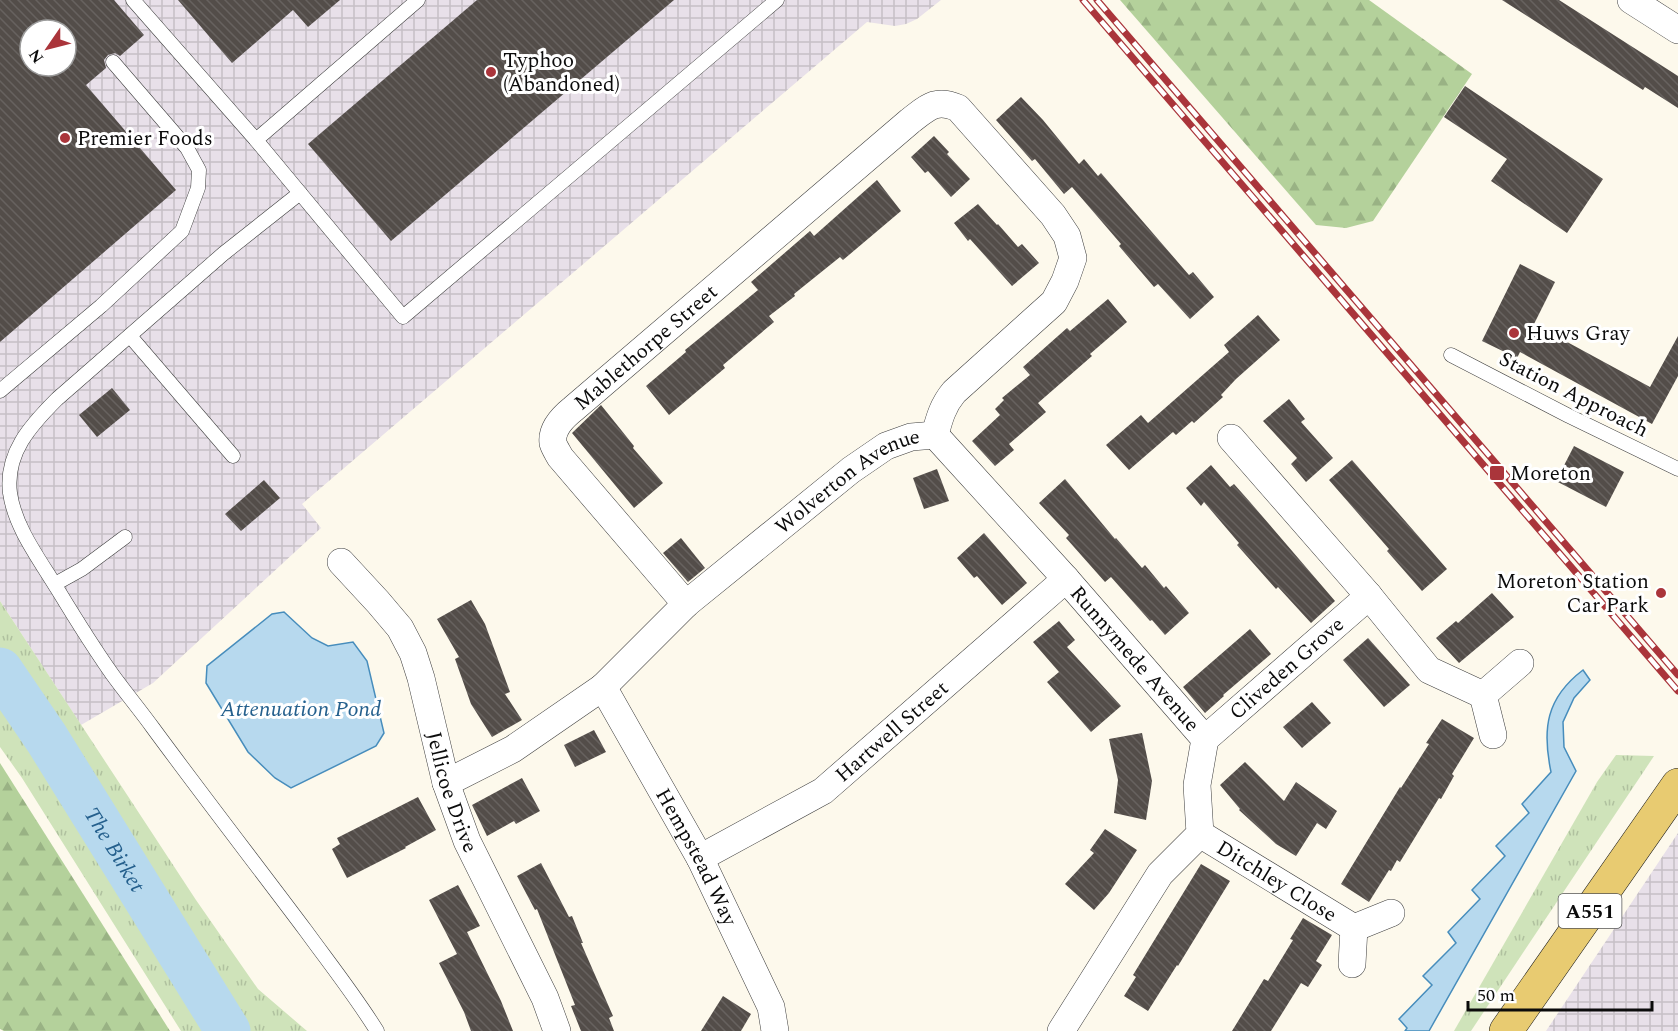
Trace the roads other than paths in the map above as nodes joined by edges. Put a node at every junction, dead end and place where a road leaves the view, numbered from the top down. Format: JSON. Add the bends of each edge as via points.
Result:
{"nodes":[{"id":1,"x":133,"y":0,"type":"edge"},
{"id":2,"x":418,"y":0,"type":"edge"},
{"id":3,"x":777,"y":0,"type":"edge"},
{"id":4,"x":1631,"y":0,"type":"edge"},
{"id":5,"x":1678,"y":30,"type":"edge"},
{"id":6,"x":113,"y":62,"type":"dead end"},
{"id":7,"x":910,"y":122,"type":"joint"},
{"id":8,"x":256,"y":140,"type":"junction"},
{"id":9,"x":300,"y":193,"type":"junction"},
{"id":10,"x":130,"y":336,"type":"junction"},
{"id":11,"x":1451,"y":355,"type":"dead end"},
{"id":12,"x":0,"y":391,"type":"edge"},
{"id":13,"x":935,"y":435,"type":"junction"},
{"id":14,"x":1231,"y":438,"type":"dead end"},
{"id":15,"x":233,"y":456,"type":"dead end"},
{"id":16,"x":1678,"y":470,"type":"edge"},
{"id":17,"x":125,"y":537,"type":"dead end"},
{"id":18,"x":341,"y":562,"type":"dead end"},
{"id":19,"x":1066,"y":579,"type":"junction"},
{"id":20,"x":55,"y":584,"type":"junction"},
{"id":21,"x":1369,"y":596,"type":"junction"},
{"id":22,"x":686,"y":604,"type":"junction"},
{"id":23,"x":1520,"y":663,"type":"dead end"},
{"id":24,"x":603,"y":687,"type":"junction"},
{"id":25,"x":1483,"y":696,"type":"junction"},
{"id":26,"x":1493,"y":735,"type":"dead end"},
{"id":27,"x":1205,"y":739,"type":"junction"},
{"id":28,"x":446,"y":783,"type":"junction"},
{"id":29,"x":1676,"y":788,"type":"edge"},
{"id":30,"x":1200,"y":834,"type":"junction"},
{"id":31,"x":700,"y":858,"type":"junction"},
{"id":32,"x":1391,"y":913,"type":"dead end"},
{"id":33,"x":1354,"y":928,"type":"junction"},
{"id":34,"x":1352,"y":964,"type":"dead end"},
{"id":35,"x":377,"y":1031,"type":"edge"},
{"id":36,"x":557,"y":1031,"type":"edge"},
{"id":37,"x":775,"y":1031,"type":"edge"},
{"id":38,"x":1061,"y":1031,"type":"edge"},
{"id":39,"x":1506,"y":1031,"type":"edge"}],
"edges":[{"from":1,"to":8,"type":"lane"},
{"from":2,"to":8,"type":"lane"},
{"from":3,"to":9,"type":"lane","via":[[403,317]]},
{"from":4,"to":5,"type":"street"},
{"from":6,"to":12,"type":"lane","via":[[187,148],[199,170],[198,188],[182,231]]},
{"from":7,"to":13,"type":"street","name":"Wolverton Avenue","via":[[929,106],[947,104],[958,108],[1053,215],[1067,236],[1073,258],[1054,303],[963,382],[946,401]]},
{"from":7,"to":22,"type":"street","name":"Mablethorpe Street","via":[[573,409],[555,431],[553,443],[560,457]]},
{"from":8,"to":9,"type":"lane"},
{"from":9,"to":10,"type":"lane"},
{"from":10,"to":15,"type":"lane"},
{"from":10,"to":20,"type":"lane","via":[[40,416],[21,441],[13,460],[9,476],[14,509]]},
{"from":11,"to":16,"type":"lane","name":"Station Approach"},
{"from":13,"to":19,"type":"street","name":"Runnymede Avenue"},
{"from":13,"to":22,"type":"street","name":"Wolverton Avenue","via":[[911,437],[886,446]]},
{"from":14,"to":21,"type":"street"},
{"from":17,"to":20,"type":"lane"},
{"from":18,"to":28,"type":"street","name":"Jellicoe Drive","via":[[400,628],[412,653]]},
{"from":19,"to":27,"type":"street","name":"Runnymede Avenue"},
{"from":19,"to":31,"type":"street","name":"Hartwell Street","via":[[823,791]]},
{"from":20,"to":35,"type":"lane","via":[[112,674]]},
{"from":21,"to":25,"type":"street","via":[[1429,670]]},
{"from":21,"to":27,"type":"street","name":"Cliveden Grove"},
{"from":22,"to":24,"type":"street","name":"Wolverton Avenue"},
{"from":23,"to":25,"type":"street"},
{"from":24,"to":28,"type":"street","name":"Wolverton Avenue","via":[[513,749]]},
{"from":24,"to":31,"type":"street","name":"Hempstead Way"},
{"from":25,"to":26,"type":"street"},
{"from":27,"to":30,"type":"street","name":"Runnymede Avenue","via":[[1197,785]]},
{"from":28,"to":36,"type":"street","name":"Jellicoe Drive","via":[[467,841],[545,998]]},
{"from":29,"to":39,"type":"main road","number":"A551"},
{"from":30,"to":33,"type":"street","name":"Ditchley Close"},
{"from":30,"to":38,"type":"street","via":[[1160,874]]},
{"from":31,"to":37,"type":"street","name":"Hempstead Way","via":[[771,1007]]},
{"from":32,"to":33,"type":"street","name":"Ditchley Close"},
{"from":33,"to":34,"type":"street","name":"Ditchley Close"}]}
